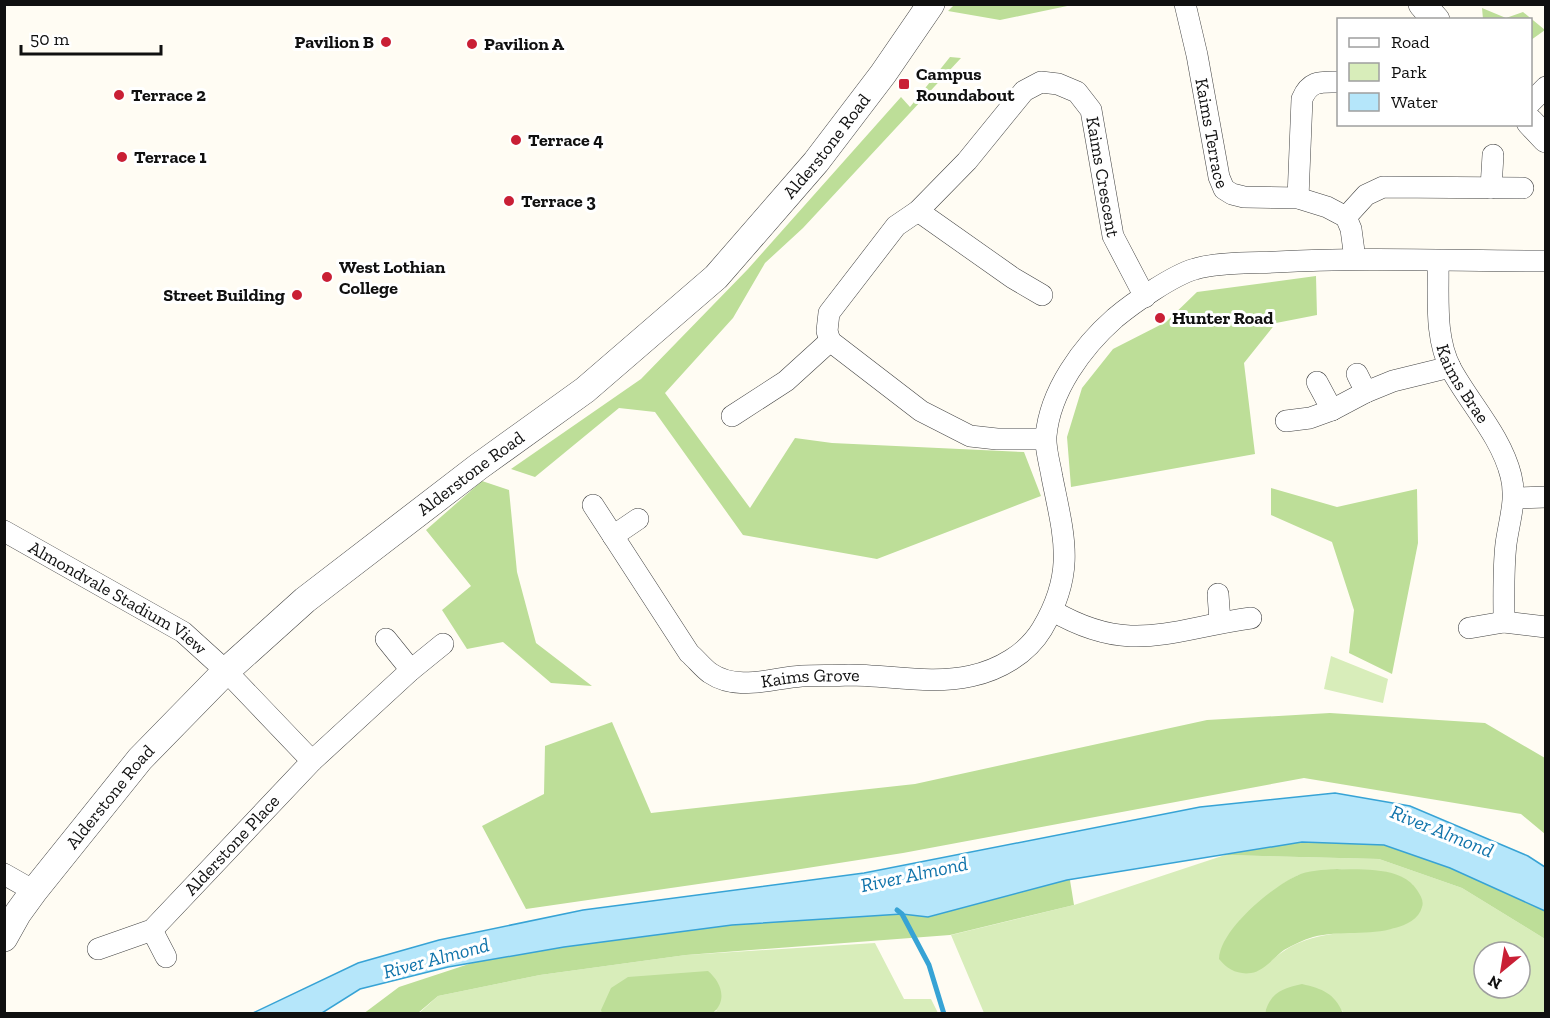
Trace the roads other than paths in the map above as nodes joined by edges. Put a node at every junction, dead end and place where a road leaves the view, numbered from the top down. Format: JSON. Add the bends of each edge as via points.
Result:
{"nodes":[{"id":1,"x":931,"y":4,"type":"edge"},
{"id":2,"x":1185,"y":4,"type":"edge"},
{"id":3,"x":1422,"y":4,"type":"edge"},
{"id":4,"x":1434,"y":18,"type":"edge"},
{"id":5,"x":1337,"y":82,"type":"edge"},
{"id":6,"x":1545,"y":87,"type":"edge"},
{"id":7,"x":1532,"y":101,"type":"edge"},
{"id":8,"x":1532,"y":124,"type":"edge"},
{"id":9,"x":1545,"y":139,"type":"edge"},
{"id":10,"x":1493,"y":155,"type":"dead end"},
{"id":11,"x":1491,"y":188,"type":"junction"},
{"id":12,"x":1523,"y":188,"type":"dead end"},
{"id":13,"x":1298,"y":198,"type":"junction"},
{"id":14,"x":918,"y":211,"type":"junction"},
{"id":15,"x":1346,"y":217,"type":"junction"},
{"id":16,"x":1355,"y":258,"type":"junction"},
{"id":17,"x":1438,"y":261,"type":"junction"},
{"id":18,"x":1545,"y":261,"type":"edge"},
{"id":19,"x":1042,"y":295,"type":"dead end"},
{"id":20,"x":1145,"y":297,"type":"junction"},
{"id":21,"x":830,"y":341,"type":"junction"},
{"id":22,"x":1450,"y":367,"type":"junction"},
{"id":23,"x":1317,"y":382,"type":"dead end"},
{"id":24,"x":1332,"y":410,"type":"junction"},
{"id":25,"x":732,"y":416,"type":"dead end"},
{"id":26,"x":1286,"y":421,"type":"dead end"},
{"id":27,"x":1045,"y":439,"type":"junction"},
{"id":28,"x":1545,"y":496,"type":"edge"},
{"id":29,"x":1515,"y":498,"type":"junction"},
{"id":30,"x":593,"y":505,"type":"dead end"},
{"id":31,"x":638,"y":519,"type":"dead end"},
{"id":32,"x":4,"y":531,"type":"edge"},
{"id":33,"x":613,"y":536,"type":"junction"},
{"id":34,"x":1218,"y":594,"type":"dead end"},
{"id":35,"x":1053,"y":611,"type":"junction"},
{"id":36,"x":1251,"y":618,"type":"dead end"},
{"id":37,"x":1220,"y":622,"type":"junction"},
{"id":38,"x":1504,"y":622,"type":"junction"},
{"id":39,"x":1545,"y":627,"type":"edge"},
{"id":40,"x":1469,"y":628,"type":"dead end"},
{"id":41,"x":386,"y":639,"type":"dead end"},
{"id":42,"x":443,"y":644,"type":"dead end"},
{"id":43,"x":411,"y":670,"type":"junction"},
{"id":44,"x":226,"y":671,"type":"junction"},
{"id":45,"x":312,"y":761,"type":"junction"},
{"id":46,"x":4,"y":874,"type":"edge"},
{"id":47,"x":34,"y":891,"type":"junction"},
{"id":48,"x":152,"y":930,"type":"junction"},
{"id":49,"x":4,"y":938,"type":"edge"},
{"id":50,"x":98,"y":949,"type":"dead end"},
{"id":51,"x":166,"y":957,"type":"dead end"}],
"edges":[{"from":1,"to":44,"type":"street","name":"Alderstone Road","via":[[816,162],[716,277],[585,390],[305,600]]},
{"from":2,"to":13,"type":"street","name":"Kaims Terrace","via":[[1224,189],[1244,197]]},
{"from":3,"to":4,"type":"street"},
{"from":5,"to":13,"type":"street","via":[[1311,85],[1302,99]]},
{"from":6,"to":7,"type":"street"},
{"from":8,"to":9,"type":"street"},
{"from":10,"to":11,"type":"street"},
{"from":11,"to":12,"type":"street"},
{"from":11,"to":15,"type":"street","via":[[1383,187],[1366,195]]},
{"from":13,"to":15,"type":"street","name":"Kaims Terrace"},
{"from":14,"to":19,"type":"street"},
{"from":14,"to":20,"type":"street","name":"Kaims Crescent","via":[[967,161],[1024,91],[1041,82],[1058,84],[1077,92],[1092,110],[1113,236]]},
{"from":14,"to":21,"type":"street","name":"Kaims Crescent","via":[[896,226],[828,313]]},
{"from":15,"to":16,"type":"street"},
{"from":16,"to":17,"type":"street"},
{"from":16,"to":20,"type":"street","via":[[1194,269]]},
{"from":17,"to":18,"type":"street"},
{"from":17,"to":22,"type":"street","name":"Kaims Brae","via":[[1438,321]]},
{"from":20,"to":27,"type":"street","via":[[1116,318],[1066,376]]},
{"from":21,"to":25,"type":"street","via":[[786,381]]},
{"from":21,"to":27,"type":"street","via":[[921,411],[970,436]]},
{"from":22,"to":24,"type":"street","via":[[1393,381],[1362,383]]},
{"from":22,"to":29,"type":"street","name":"Kaims Brae","via":[[1494,438],[1511,475]]},
{"from":23,"to":24,"type":"street"},
{"from":24,"to":26,"type":"street"},
{"from":27,"to":35,"type":"street","name":"Kaims Grove","via":[[1065,567]]},
{"from":28,"to":29,"type":"street"},
{"from":29,"to":38,"type":"street","name":"Kaims Brae","via":[[1506,543]]},
{"from":30,"to":33,"type":"street","name":"Kaims Grove"},
{"from":31,"to":33,"type":"street"},
{"from":32,"to":44,"type":"street","name":"Almondvale Stadium View","via":[[183,632]]},
{"from":33,"to":35,"type":"street","name":"Kaims Grove","via":[[689,653],[710,673],[729,681],[747,684],[801,676],[858,675],[946,680],[968,677],[992,671],[1021,653]]},
{"from":34,"to":37,"type":"street"},
{"from":35,"to":37,"type":"street","via":[[1096,631],[1124,637],[1152,637]]},
{"from":36,"to":37,"type":"street"},
{"from":38,"to":39,"type":"street"},
{"from":38,"to":40,"type":"street"},
{"from":41,"to":43,"type":"street"},
{"from":42,"to":43,"type":"street","name":"Alderstone Place"},
{"from":43,"to":45,"type":"street","name":"Alderstone Place"},
{"from":44,"to":45,"type":"street"},
{"from":44,"to":47,"type":"street","name":"Alderstone Road","via":[[140,759]]},
{"from":45,"to":48,"type":"street","name":"Alderstone Place"},
{"from":46,"to":47,"type":"street"},
{"from":47,"to":49,"type":"street","name":"Alderstone Road"},
{"from":48,"to":50,"type":"street","name":"Alderstone Place"},
{"from":48,"to":51,"type":"street"}]}
